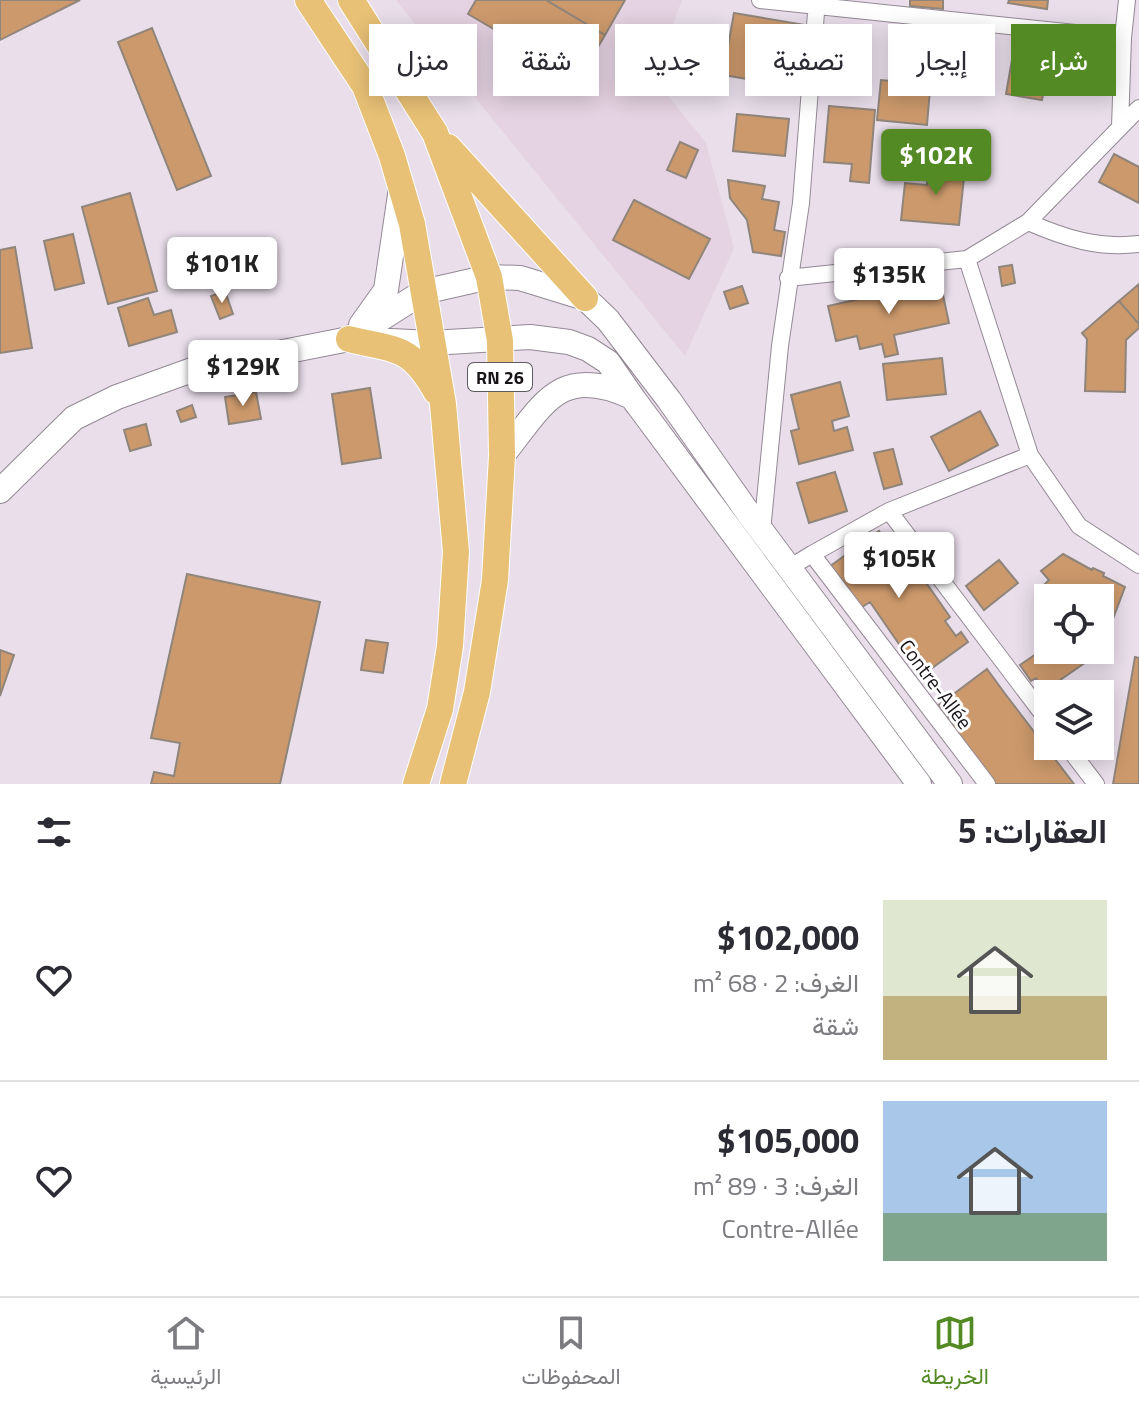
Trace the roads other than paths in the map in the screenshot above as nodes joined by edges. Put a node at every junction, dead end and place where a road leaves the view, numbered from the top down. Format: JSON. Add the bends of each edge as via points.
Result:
{"nodes":[{"id":1,"x":308,"y":0,"type":"edge"},
{"id":2,"x":351,"y":0,"type":"edge"},
{"id":3,"x":760,"y":0,"type":"edge"},
{"id":4,"x":1127,"y":0,"type":"edge"},
{"id":5,"x":817,"y":3,"type":"edge"},
{"id":6,"x":1123,"y":38,"type":"junction"},
{"id":7,"x":1139,"y":108,"type":"edge"},
{"id":8,"x":1120,"y":127,"type":"junction"},
{"id":9,"x":435,"y":133,"type":"junction"},
{"id":10,"x":401,"y":188,"type":"junction"},
{"id":11,"x":1028,"y":222,"type":"junction"},
{"id":12,"x":1139,"y":244,"type":"edge"},
{"id":13,"x":967,"y":259,"type":"junction"},
{"id":14,"x":489,"y":277,"type":"junction"},
{"id":15,"x":788,"y":278,"type":"junction"},
{"id":16,"x":423,"y":292,"type":"junction"},
{"id":17,"x":585,"y":298,"type":"junction"},
{"id":18,"x":349,"y":339,"type":"junction"},
{"id":19,"x":500,"y":341,"type":"junction"},
{"id":20,"x":432,"y":343,"type":"junction"},
{"id":21,"x":443,"y":404,"type":"junction"},
{"id":22,"x":637,"y":404,"type":"junction"},
{"id":23,"x":1030,"y":455,"type":"junction"},
{"id":24,"x":502,"y":456,"type":"junction"},
{"id":25,"x":0,"y":491,"type":"edge"},
{"id":26,"x":889,"y":511,"type":"junction"},
{"id":27,"x":762,"y":531,"type":"junction"},
{"id":28,"x":812,"y":554,"type":"junction"},
{"id":29,"x":1139,"y":565,"type":"edge"},
{"id":30,"x":789,"y":568,"type":"junction"},
{"id":31,"x":1034,"y":703,"type":"edge"},
{"id":32,"x":1078,"y":760,"type":"edge"},
{"id":33,"x":416,"y":784,"type":"edge"},
{"id":34,"x":453,"y":784,"type":"edge"},
{"id":35,"x":919,"y":784,"type":"edge"},
{"id":36,"x":950,"y":784,"type":"edge"},
{"id":37,"x":987,"y":784,"type":"edge"},
{"id":38,"x":1096,"y":784,"type":"edge"}],
"edges":[{"from":1,"to":10,"type":"main road","number":"RN 26","via":[[365,86]]},
{"from":2,"to":9,"type":"main road","number":"RN 26"},
{"from":3,"to":5,"type":"street"},
{"from":4,"to":6,"type":"street"},
{"from":5,"to":6,"type":"street"},
{"from":5,"to":15,"type":"street","via":[[801,203]]},
{"from":6,"to":8,"type":"street"},
{"from":7,"to":8,"type":"street"},
{"from":8,"to":11,"type":"street"},
{"from":9,"to":14,"type":"main road","number":"RN 26"},
{"from":9,"to":17,"type":"main road"},
{"from":10,"to":16,"type":"main road","number":"RN 26"},
{"from":10,"to":18,"type":"main road","via":[[386,290]]},
{"from":11,"to":12,"type":"street","via":[[1112,247]]},
{"from":11,"to":13,"type":"street"},
{"from":13,"to":15,"type":"street"},
{"from":13,"to":23,"type":"street"},
{"from":14,"to":16,"type":"main road"},
{"from":14,"to":17,"type":"main road","via":[[520,278]]},
{"from":14,"to":19,"type":"main road","number":"RN 26"},
{"from":15,"to":27,"type":"street"},
{"from":16,"to":18,"type":"main road"},
{"from":16,"to":20,"type":"main road","number":"RN 26"},
{"from":17,"to":27,"type":"main road","via":[[608,320]]},
{"from":18,"to":20,"type":"main road"},
{"from":18,"to":21,"type":"main road","via":[[407,354],[422,366]]},
{"from":18,"to":25,"type":"main road","via":[[192,370],[117,397],[74,418]]},
{"from":19,"to":20,"type":"main road","number":"RN 26"},
{"from":19,"to":22,"type":"main road","via":[[530,337],[588,349],[608,362]]},
{"from":19,"to":24,"type":"main road","number":"RN 26"},
{"from":20,"to":21,"type":"main road","number":"RN 26"},
{"from":21,"to":33,"type":"main road","number":"RN 26","via":[[456,552],[450,646],[440,709]]},
{"from":22,"to":24,"type":"main road","via":[[607,385],[568,387],[549,396]]},
{"from":22,"to":35,"type":"main road"},
{"from":23,"to":26,"type":"street"},
{"from":23,"to":29,"type":"street","via":[[1079,526]]},
{"from":24,"to":34,"type":"main road","number":"RN 26","via":[[495,580],[477,692]]},
{"from":26,"to":28,"type":"street"},
{"from":26,"to":31,"type":"street"},
{"from":27,"to":30,"type":"main road"},
{"from":28,"to":30,"type":"street"},
{"from":28,"to":37,"type":"street","name":"Contre-Allée"},
{"from":30,"to":36,"type":"main road"},
{"from":32,"to":38,"type":"street"}]}
